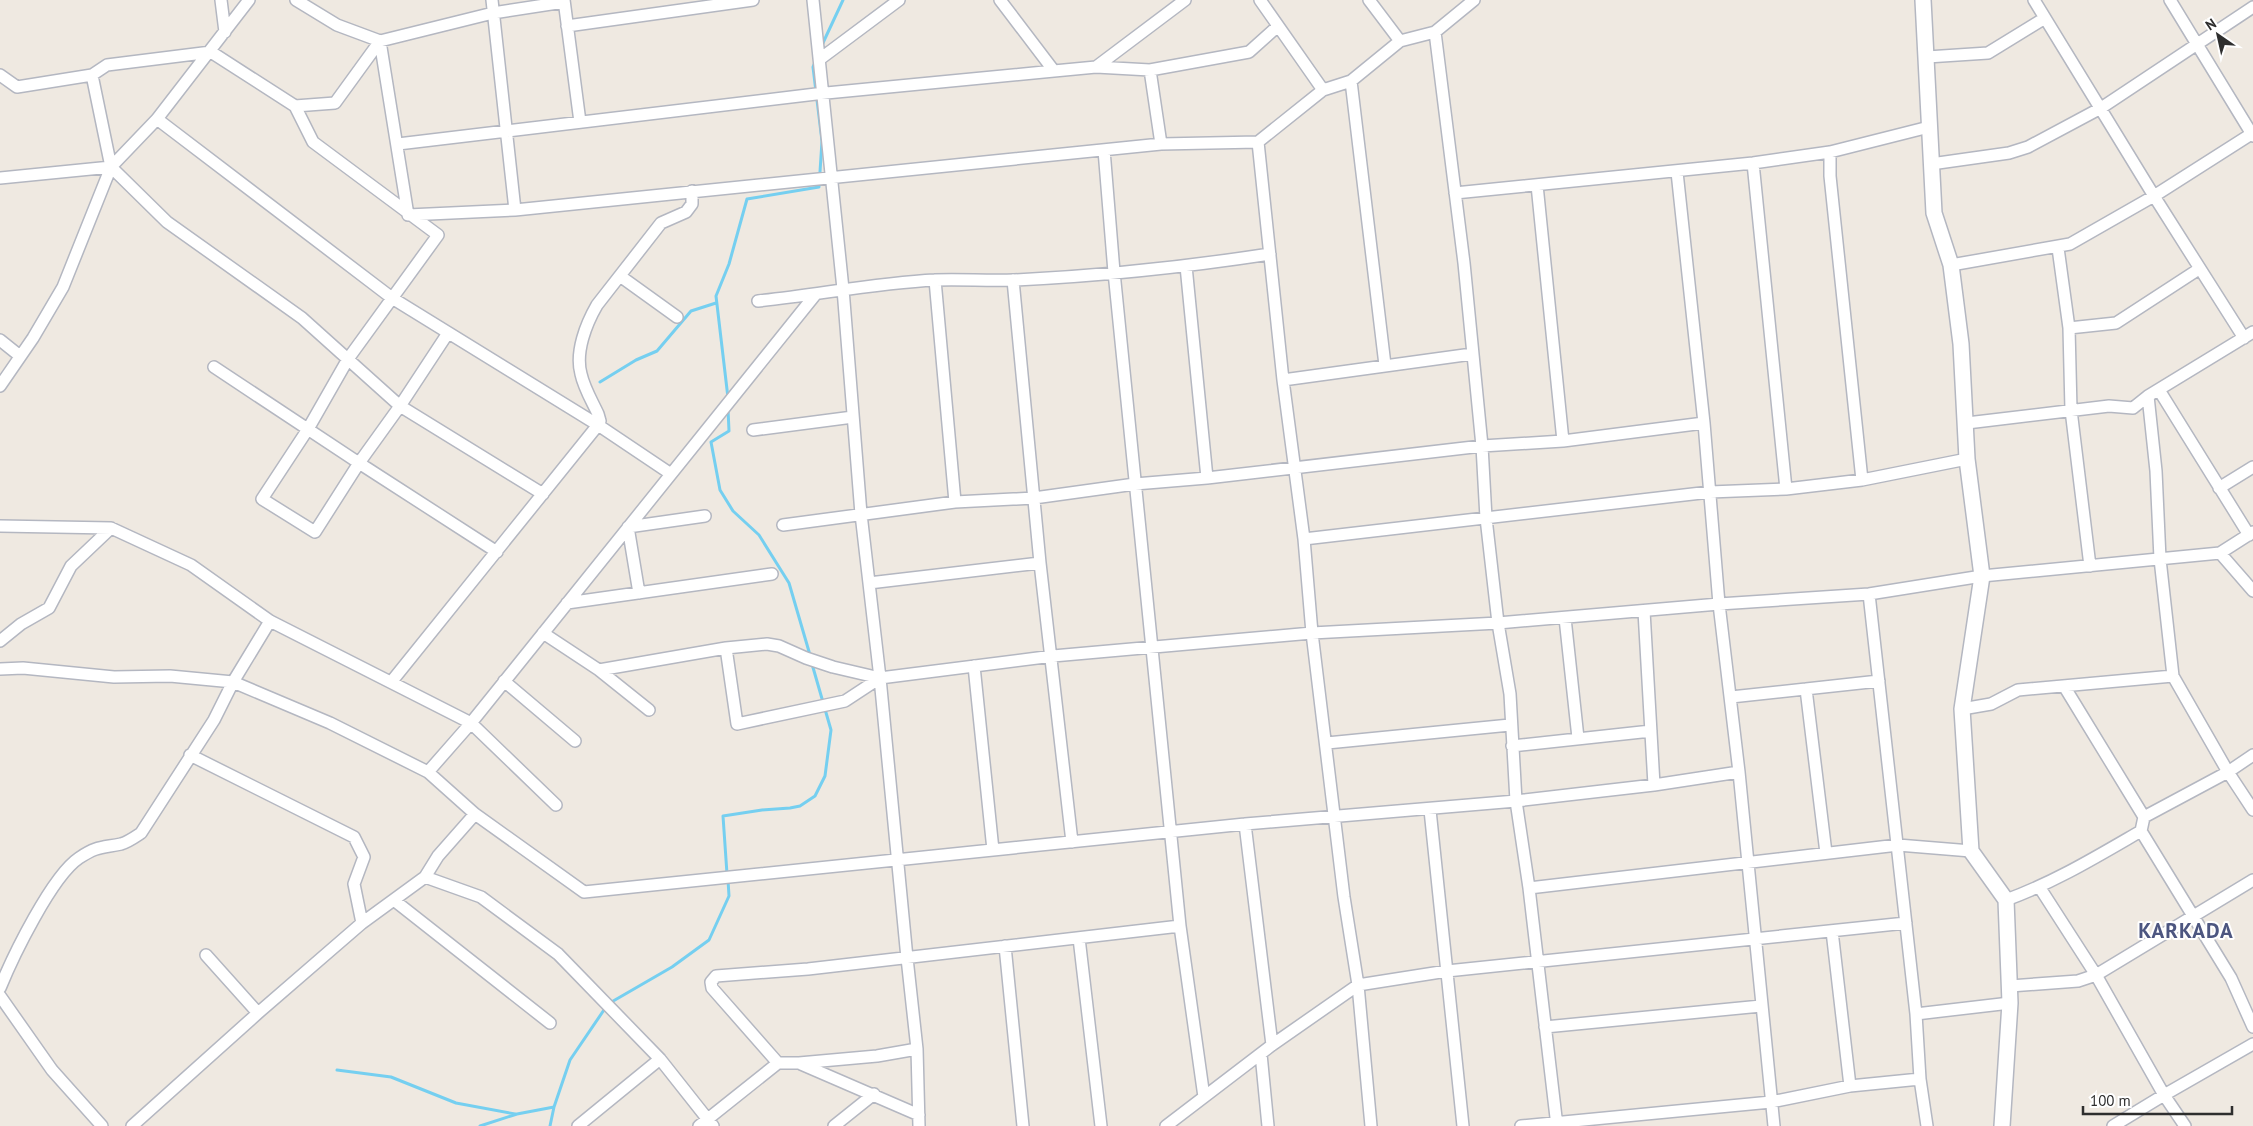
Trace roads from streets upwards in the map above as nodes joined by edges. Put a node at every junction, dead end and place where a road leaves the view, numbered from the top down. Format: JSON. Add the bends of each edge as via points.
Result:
{"nodes":[{"id":1,"x":221,"y":0,"type":"edge"},
{"id":2,"x":249,"y":0,"type":"edge"},
{"id":3,"x":296,"y":0,"type":"edge"},
{"id":4,"x":492,"y":0,"type":"edge"},
{"id":5,"x":753,"y":0,"type":"edge"},
{"id":6,"x":813,"y":0,"type":"edge"},
{"id":7,"x":899,"y":0,"type":"edge"},
{"id":8,"x":1000,"y":0,"type":"edge"},
{"id":9,"x":1185,"y":0,"type":"edge"},
{"id":10,"x":1260,"y":0,"type":"edge"},
{"id":11,"x":1370,"y":0,"type":"edge"},
{"id":12,"x":1474,"y":0,"type":"edge"},
{"id":13,"x":1923,"y":0,"type":"edge"},
{"id":14,"x":2034,"y":0,"type":"edge"},
{"id":15,"x":2170,"y":0,"type":"edge"},
{"id":16,"x":564,"y":1,"type":"edge"},
{"id":17,"x":2253,"y":7,"type":"edge"},
{"id":18,"x":493,"y":13,"type":"junction"},
{"id":19,"x":2045,"y":18,"type":"junction"},
{"id":20,"x":568,"y":26,"type":"junction"},
{"id":21,"x":1278,"y":26,"type":"junction"},
{"id":22,"x":225,"y":32,"type":"junction"},
{"id":23,"x":1435,"y":32,"type":"junction"},
{"id":24,"x":1400,"y":41,"type":"junction"},
{"id":25,"x":380,"y":42,"type":"junction"},
{"id":26,"x":2197,"y":44,"type":"junction"},
{"id":27,"x":211,"y":52,"type":"junction"},
{"id":28,"x":1927,"y":58,"type":"junction"},
{"id":29,"x":820,"y":59,"type":"junction"},
{"id":30,"x":1096,"y":67,"type":"junction"},
{"id":31,"x":1150,"y":70,"type":"junction"},
{"id":32,"x":1054,"y":71,"type":"junction"},
{"id":33,"x":0,"y":75,"type":"edge"},
{"id":34,"x":92,"y":75,"type":"junction"},
{"id":35,"x":1351,"y":81,"type":"junction"},
{"id":36,"x":1323,"y":90,"type":"junction"},
{"id":37,"x":824,"y":93,"type":"junction"},
{"id":38,"x":295,"y":106,"type":"junction"},
{"id":39,"x":2101,"y":108,"type":"junction"},
{"id":40,"x":157,"y":119,"type":"junction"},
{"id":41,"x":580,"y":122,"type":"junction"},
{"id":42,"x":1929,"y":127,"type":"junction"},
{"id":43,"x":506,"y":130,"type":"junction"},
{"id":44,"x":2253,"y":134,"type":"edge"},
{"id":45,"x":1258,"y":142,"type":"junction"},
{"id":46,"x":398,"y":144,"type":"junction"},
{"id":47,"x":1161,"y":144,"type":"junction"},
{"id":48,"x":1104,"y":150,"type":"junction"},
{"id":49,"x":1830,"y":152,"type":"junction"},
{"id":50,"x":1753,"y":163,"type":"junction"},
{"id":51,"x":1931,"y":164,"type":"junction"},
{"id":52,"x":111,"y":167,"type":"junction"},
{"id":53,"x":1677,"y":172,"type":"junction"},
{"id":54,"x":833,"y":177,"type":"junction"},
{"id":55,"x":0,"y":178,"type":"edge"},
{"id":56,"x":1536,"y":185,"type":"junction"},
{"id":57,"x":692,"y":191,"type":"junction"},
{"id":58,"x":1455,"y":193,"type":"junction"},
{"id":59,"x":2154,"y":196,"type":"junction"},
{"id":60,"x":515,"y":210,"type":"junction"},
{"id":61,"x":408,"y":215,"type":"junction"},
{"id":62,"x":2058,"y":248,"type":"junction"},
{"id":63,"x":1270,"y":254,"type":"junction"},
{"id":64,"x":1951,"y":265,"type":"junction"},
{"id":65,"x":1186,"y":266,"type":"junction"},
{"id":66,"x":2199,"y":269,"type":"junction"},
{"id":67,"x":1114,"y":272,"type":"junction"},
{"id":68,"x":620,"y":276,"type":"junction"},
{"id":69,"x":935,"y":280,"type":"junction"},
{"id":70,"x":1013,"y":280,"type":"junction"},
{"id":71,"x":843,"y":289,"type":"junction"},
{"id":72,"x":815,"y":295,"type":"junction"},
{"id":73,"x":392,"y":298,"type":"junction"},
{"id":74,"x":758,"y":301,"type":"dead end"},
{"id":75,"x":677,"y":317,"type":"dead end"},
{"id":76,"x":2069,"y":328,"type":"junction"},
{"id":77,"x":448,"y":333,"type":"junction"},
{"id":78,"x":2248,"y":335,"type":"edge"},
{"id":79,"x":0,"y":340,"type":"edge"},
{"id":80,"x":1472,"y":354,"type":"junction"},
{"id":81,"x":20,"y":356,"type":"junction"},
{"id":82,"x":348,"y":359,"type":"junction"},
{"id":83,"x":1385,"y":365,"type":"junction"},
{"id":84,"x":214,"y":367,"type":"dead end"},
{"id":85,"x":1283,"y":380,"type":"junction"},
{"id":86,"x":0,"y":386,"type":"edge"},
{"id":87,"x":2159,"y":390,"type":"junction"},
{"id":88,"x":2148,"y":396,"type":"junction"},
{"id":89,"x":400,"y":406,"type":"junction"},
{"id":90,"x":2071,"y":410,"type":"junction"},
{"id":91,"x":854,"y":417,"type":"junction"},
{"id":92,"x":1704,"y":423,"type":"junction"},
{"id":93,"x":1967,"y":423,"type":"junction"},
{"id":94,"x":598,"y":425,"type":"junction"},
{"id":95,"x":308,"y":429,"type":"junction"},
{"id":96,"x":753,"y":430,"type":"dead end"},
{"id":97,"x":1563,"y":441,"type":"junction"},
{"id":98,"x":1482,"y":446,"type":"junction"},
{"id":99,"x":1967,"y":459,"type":"junction"},
{"id":100,"x":359,"y":463,"type":"junction"},
{"id":101,"x":1295,"y":467,"type":"junction"},
{"id":102,"x":2253,"y":467,"type":"edge"},
{"id":103,"x":671,"y":474,"type":"junction"},
{"id":104,"x":1207,"y":478,"type":"junction"},
{"id":105,"x":1862,"y":480,"type":"junction"},
{"id":106,"x":1135,"y":484,"type":"junction"},
{"id":107,"x":2220,"y":488,"type":"junction"},
{"id":108,"x":1786,"y":489,"type":"junction"},
{"id":109,"x":1710,"y":492,"type":"junction"},
{"id":110,"x":543,"y":494,"type":"junction"},
{"id":111,"x":1034,"y":498,"type":"junction"},
{"id":112,"x":955,"y":502,"type":"junction"},
{"id":113,"x":861,"y":514,"type":"junction"},
{"id":114,"x":705,"y":516,"type":"dead end"},
{"id":115,"x":1486,"y":518,"type":"junction"},
{"id":116,"x":783,"y":525,"type":"dead end"},
{"id":117,"x":0,"y":526,"type":"edge"},
{"id":118,"x":628,"y":526,"type":"junction"},
{"id":119,"x":111,"y":528,"type":"junction"},
{"id":120,"x":2251,"y":533,"type":"edge"},
{"id":121,"x":1304,"y":539,"type":"junction"},
{"id":122,"x":497,"y":552,"type":"junction"},
{"id":123,"x":2220,"y":553,"type":"junction"},
{"id":124,"x":2160,"y":559,"type":"junction"},
{"id":125,"x":1040,"y":563,"type":"junction"},
{"id":126,"x":2090,"y":566,"type":"junction"},
{"id":127,"x":772,"y":574,"type":"dead end"},
{"id":128,"x":1982,"y":576,"type":"junction"},
{"id":129,"x":870,"y":583,"type":"junction"},
{"id":130,"x":2253,"y":591,"type":"edge"},
{"id":131,"x":639,"y":593,"type":"junction"},
{"id":132,"x":1869,"y":594,"type":"junction"},
{"id":133,"x":567,"y":603,"type":"junction"},
{"id":134,"x":1719,"y":604,"type":"junction"},
{"id":135,"x":1644,"y":611,"type":"junction"},
{"id":136,"x":1565,"y":618,"type":"junction"},
{"id":137,"x":270,"y":622,"type":"junction"},
{"id":138,"x":1498,"y":623,"type":"junction"},
{"id":139,"x":543,"y":633,"type":"junction"},
{"id":140,"x":1312,"y":633,"type":"junction"},
{"id":141,"x":0,"y":641,"type":"edge"},
{"id":142,"x":726,"y":648,"type":"junction"},
{"id":143,"x":1152,"y":648,"type":"junction"},
{"id":144,"x":1053,"y":656,"type":"junction"},
{"id":145,"x":974,"y":666,"type":"junction"},
{"id":146,"x":0,"y":669,"type":"edge"},
{"id":147,"x":599,"y":670,"type":"junction"},
{"id":148,"x":2173,"y":676,"type":"junction"},
{"id":149,"x":880,"y":678,"type":"junction"},
{"id":150,"x":504,"y":681,"type":"junction"},
{"id":151,"x":1879,"y":681,"type":"junction"},
{"id":152,"x":233,"y":682,"type":"junction"},
{"id":153,"x":392,"y":682,"type":"junction"},
{"id":154,"x":2064,"y":686,"type":"junction"},
{"id":155,"x":1806,"y":689,"type":"junction"},
{"id":156,"x":1731,"y":697,"type":"junction"},
{"id":157,"x":1962,"y":708,"type":"junction"},
{"id":158,"x":650,"y":710,"type":"dead end"},
{"id":159,"x":471,"y":723,"type":"junction"},
{"id":160,"x":1510,"y":725,"type":"junction"},
{"id":161,"x":1651,"y":731,"type":"junction"},
{"id":162,"x":1578,"y":738,"type":"junction"},
{"id":163,"x":575,"y":741,"type":"dead end"},
{"id":164,"x":1326,"y":743,"type":"junction"},
{"id":165,"x":1512,"y":746,"type":"junction"},
{"id":166,"x":190,"y":755,"type":"junction"},
{"id":167,"x":2253,"y":755,"type":"edge"},
{"id":168,"x":428,"y":772,"type":"junction"},
{"id":169,"x":1739,"y":772,"type":"junction"},
{"id":170,"x":2228,"y":772,"type":"junction"},
{"id":171,"x":1654,"y":785,"type":"junction"},
{"id":172,"x":1516,"y":801,"type":"junction"},
{"id":173,"x":556,"y":805,"type":"dead end"},
{"id":174,"x":1430,"y":810,"type":"junction"},
{"id":175,"x":2253,"y":810,"type":"edge"},
{"id":176,"x":475,"y":814,"type":"junction"},
{"id":177,"x":1335,"y":817,"type":"junction"},
{"id":178,"x":2144,"y":817,"type":"junction"},
{"id":179,"x":1245,"y":824,"type":"junction"},
{"id":180,"x":2141,"y":831,"type":"junction"},
{"id":181,"x":1171,"y":832,"type":"junction"},
{"id":182,"x":1072,"y":842,"type":"junction"},
{"id":183,"x":1898,"y":845,"type":"junction"},
{"id":184,"x":993,"y":850,"type":"junction"},
{"id":185,"x":1971,"y":850,"type":"junction"},
{"id":186,"x":1826,"y":852,"type":"junction"},
{"id":187,"x":897,"y":860,"type":"junction"},
{"id":188,"x":1747,"y":863,"type":"junction"},
{"id":189,"x":425,"y":878,"type":"junction"},
{"id":190,"x":2253,"y":880,"type":"edge"},
{"id":191,"x":1529,"y":888,"type":"junction"},
{"id":192,"x":2040,"y":888,"type":"junction"},
{"id":193,"x":2006,"y":900,"type":"junction"},
{"id":194,"x":394,"y":901,"type":"junction"},
{"id":195,"x":2193,"y":916,"type":"junction"},
{"id":196,"x":362,"y":923,"type":"junction"},
{"id":197,"x":1906,"y":923,"type":"junction"},
{"id":198,"x":1180,"y":926,"type":"junction"},
{"id":199,"x":1832,"y":931,"type":"junction"},
{"id":200,"x":1079,"y":938,"type":"junction"},
{"id":201,"x":1755,"y":940,"type":"junction"},
{"id":202,"x":1005,"y":946,"type":"junction"},
{"id":203,"x":206,"y":955,"type":"dead end"},
{"id":204,"x":907,"y":958,"type":"junction"},
{"id":205,"x":1537,"y":961,"type":"junction"},
{"id":206,"x":1447,"y":971,"type":"junction"},
{"id":207,"x":2096,"y":975,"type":"junction"},
{"id":208,"x":1358,"y":985,"type":"junction"},
{"id":209,"x":2010,"y":986,"type":"junction"},
{"id":210,"x":0,"y":988,"type":"edge"},
{"id":211,"x":0,"y":996,"type":"edge"},
{"id":212,"x":2010,"y":1003,"type":"junction"},
{"id":213,"x":1761,"y":1006,"type":"junction"},
{"id":214,"x":258,"y":1013,"type":"junction"},
{"id":215,"x":1916,"y":1014,"type":"junction"},
{"id":216,"x":550,"y":1023,"type":"dead end"},
{"id":217,"x":1545,"y":1027,"type":"junction"},
{"id":218,"x":2253,"y":1027,"type":"edge"},
{"id":219,"x":2253,"y":1044,"type":"edge"},
{"id":220,"x":1272,"y":1045,"type":"junction"},
{"id":221,"x":918,"y":1048,"type":"junction"},
{"id":222,"x":1261,"y":1054,"type":"junction"},
{"id":223,"x":660,"y":1059,"type":"junction"},
{"id":224,"x":778,"y":1063,"type":"junction"},
{"id":225,"x":799,"y":1063,"type":"junction"},
{"id":226,"x":1920,"y":1079,"type":"junction"},
{"id":227,"x":1850,"y":1086,"type":"junction"},
{"id":228,"x":874,"y":1094,"type":"junction"},
{"id":229,"x":2164,"y":1094,"type":"junction"},
{"id":230,"x":1204,"y":1097,"type":"junction"},
{"id":231,"x":1771,"y":1102,"type":"junction"},
{"id":232,"x":919,"y":1120,"type":"edge"},
{"id":233,"x":707,"y":1124,"type":"edge"},
{"id":234,"x":1557,"y":1125,"type":"edge"},
{"id":235,"x":102,"y":1126,"type":"edge"},
{"id":236,"x":132,"y":1126,"type":"edge"},
{"id":237,"x":578,"y":1126,"type":"edge"},
{"id":238,"x":834,"y":1126,"type":"edge"},
{"id":239,"x":1023,"y":1126,"type":"edge"},
{"id":240,"x":1101,"y":1126,"type":"edge"},
{"id":241,"x":1166,"y":1126,"type":"edge"},
{"id":242,"x":1268,"y":1126,"type":"edge"},
{"id":243,"x":1371,"y":1126,"type":"edge"},
{"id":244,"x":1463,"y":1126,"type":"edge"},
{"id":245,"x":1521,"y":1126,"type":"edge"},
{"id":246,"x":1774,"y":1126,"type":"edge"},
{"id":247,"x":1927,"y":1126,"type":"edge"},
{"id":248,"x":2002,"y":1126,"type":"edge"},
{"id":249,"x":2113,"y":1126,"type":"edge"},
{"id":250,"x":2185,"y":1126,"type":"edge"}],
"edges":[{"from":1,"to":22,"type":"street"},
{"from":2,"to":22,"type":"street"},
{"from":3,"to":25,"type":"street","via":[[337,25]]},
{"from":4,"to":18,"type":"street"},
{"from":5,"to":20,"type":"street"},
{"from":6,"to":29,"type":"street"},
{"from":7,"to":29,"type":"street"},
{"from":8,"to":32,"type":"street"},
{"from":9,"to":30,"type":"street"},
{"from":10,"to":21,"type":"street"},
{"from":11,"to":24,"type":"street"},
{"from":12,"to":23,"type":"street"},
{"from":13,"to":28,"type":"street"},
{"from":14,"to":19,"type":"street"},
{"from":15,"to":26,"type":"street"},
{"from":16,"to":18,"type":"street"},
{"from":16,"to":20,"type":"street"},
{"from":17,"to":26,"type":"street"},
{"from":18,"to":25,"type":"street"},
{"from":18,"to":43,"type":"street"},
{"from":19,"to":28,"type":"street","via":[[1988,53]]},
{"from":19,"to":39,"type":"street"},
{"from":20,"to":41,"type":"street"},
{"from":21,"to":31,"type":"street","via":[[1249,52]]},
{"from":21,"to":36,"type":"street"},
{"from":22,"to":27,"type":"street"},
{"from":23,"to":24,"type":"street"},
{"from":23,"to":58,"type":"street"},
{"from":24,"to":35,"type":"street"},
{"from":25,"to":38,"type":"street","via":[[335,103]]},
{"from":25,"to":46,"type":"street"},
{"from":26,"to":39,"type":"street"},
{"from":26,"to":44,"type":"street"},
{"from":27,"to":34,"type":"street","via":[[107,65]]},
{"from":27,"to":38,"type":"street"},
{"from":27,"to":40,"type":"street"},
{"from":28,"to":42,"type":"street"},
{"from":29,"to":37,"type":"street"},
{"from":30,"to":31,"type":"street"},
{"from":30,"to":32,"type":"street"},
{"from":31,"to":47,"type":"street"},
{"from":32,"to":37,"type":"street"},
{"from":33,"to":34,"type":"street","via":[[17,87]]},
{"from":34,"to":52,"type":"street"},
{"from":35,"to":36,"type":"street"},
{"from":35,"to":83,"type":"street"},
{"from":36,"to":45,"type":"street"},
{"from":37,"to":41,"type":"street"},
{"from":37,"to":54,"type":"street"},
{"from":38,"to":61,"type":"street","via":[[314,142]]},
{"from":39,"to":51,"type":"street","via":[[2018,151]]},
{"from":39,"to":59,"type":"street"},
{"from":40,"to":52,"type":"street"},
{"from":40,"to":73,"type":"street"},
{"from":41,"to":43,"type":"street"},
{"from":42,"to":49,"type":"street"},
{"from":42,"to":51,"type":"street"},
{"from":43,"to":46,"type":"street"},
{"from":43,"to":60,"type":"street"},
{"from":44,"to":59,"type":"street"},
{"from":45,"to":47,"type":"street"},
{"from":45,"to":63,"type":"street"},
{"from":46,"to":61,"type":"street"},
{"from":47,"to":48,"type":"street"},
{"from":48,"to":54,"type":"street"},
{"from":48,"to":67,"type":"street"},
{"from":49,"to":50,"type":"street"},
{"from":49,"to":105,"type":"street"},
{"from":50,"to":53,"type":"street"},
{"from":50,"to":108,"type":"street"},
{"from":51,"to":64,"type":"street","via":[[1934,213]]},
{"from":52,"to":55,"type":"street"},
{"from":52,"to":81,"type":"street","via":[[63,287]]},
{"from":52,"to":82,"type":"street","via":[[167,222],[302,318]]},
{"from":53,"to":56,"type":"street"},
{"from":53,"to":92,"type":"street"},
{"from":54,"to":57,"type":"street"},
{"from":54,"to":71,"type":"street"},
{"from":56,"to":58,"type":"street"},
{"from":56,"to":97,"type":"street"},
{"from":57,"to":60,"type":"street"},
{"from":57,"to":68,"type":"street","via":[[692,204],[686,212],[661,222]]},
{"from":58,"to":80,"type":"street"},
{"from":59,"to":62,"type":"street","via":[[2082,238]]},
{"from":59,"to":66,"type":"street"},
{"from":60,"to":61,"type":"street"},
{"from":61,"to":73,"type":"street","via":[[438,235]]},
{"from":62,"to":64,"type":"street"},
{"from":62,"to":76,"type":"street"},
{"from":63,"to":65,"type":"street"},
{"from":63,"to":85,"type":"street"},
{"from":64,"to":93,"type":"street"},
{"from":65,"to":67,"type":"street"},
{"from":65,"to":104,"type":"street"},
{"from":66,"to":76,"type":"street","via":[[2116,323]]},
{"from":66,"to":78,"type":"street"},
{"from":67,"to":70,"type":"street"},
{"from":67,"to":106,"type":"street"},
{"from":68,"to":75,"type":"street"},
{"from":68,"to":94,"type":"street","via":[[589,318],[580,360],[580,372],[598,414]]},
{"from":69,"to":70,"type":"street"},
{"from":69,"to":71,"type":"street"},
{"from":69,"to":112,"type":"street"},
{"from":70,"to":111,"type":"street"},
{"from":71,"to":72,"type":"street"},
{"from":71,"to":91,"type":"street"},
{"from":72,"to":74,"type":"street"},
{"from":72,"to":103,"type":"street"},
{"from":73,"to":77,"type":"street"},
{"from":73,"to":82,"type":"street"},
{"from":76,"to":90,"type":"street"},
{"from":77,"to":89,"type":"street"},
{"from":77,"to":94,"type":"street"},
{"from":78,"to":87,"type":"street"},
{"from":79,"to":81,"type":"street"},
{"from":80,"to":83,"type":"street"},
{"from":80,"to":98,"type":"street"},
{"from":81,"to":86,"type":"street"},
{"from":82,"to":89,"type":"street"},
{"from":82,"to":95,"type":"street"},
{"from":83,"to":85,"type":"street"},
{"from":84,"to":95,"type":"street"},
{"from":85,"to":101,"type":"street"},
{"from":87,"to":88,"type":"street"},
{"from":87,"to":107,"type":"street"},
{"from":88,"to":90,"type":"street","via":[[2133,408],[2109,406]]},
{"from":88,"to":124,"type":"street"},
{"from":89,"to":100,"type":"street"},
{"from":89,"to":110,"type":"street"},
{"from":90,"to":93,"type":"street"},
{"from":90,"to":126,"type":"street"},
{"from":91,"to":96,"type":"street"},
{"from":91,"to":113,"type":"street"},
{"from":92,"to":97,"type":"street"},
{"from":92,"to":109,"type":"street"},
{"from":93,"to":99,"type":"street"},
{"from":94,"to":103,"type":"street"},
{"from":94,"to":110,"type":"street"},
{"from":95,"to":100,"type":"street"},
{"from":95,"to":100,"type":"street","via":[[262,499],[315,532]]},
{"from":97,"to":98,"type":"street"},
{"from":98,"to":101,"type":"street"},
{"from":98,"to":115,"type":"street"},
{"from":99,"to":105,"type":"street"},
{"from":99,"to":128,"type":"street"},
{"from":100,"to":122,"type":"street"},
{"from":101,"to":104,"type":"street"},
{"from":101,"to":121,"type":"street"},
{"from":102,"to":107,"type":"street"},
{"from":103,"to":118,"type":"street"},
{"from":104,"to":106,"type":"street"},
{"from":105,"to":108,"type":"street"},
{"from":106,"to":111,"type":"street"},
{"from":106,"to":143,"type":"street"},
{"from":107,"to":120,"type":"street"},
{"from":108,"to":109,"type":"street"},
{"from":109,"to":115,"type":"street"},
{"from":109,"to":134,"type":"street"},
{"from":110,"to":122,"type":"street"},
{"from":111,"to":112,"type":"street"},
{"from":111,"to":125,"type":"street"},
{"from":112,"to":113,"type":"street"},
{"from":113,"to":116,"type":"street"},
{"from":113,"to":129,"type":"street"},
{"from":114,"to":118,"type":"street"},
{"from":115,"to":121,"type":"street"},
{"from":115,"to":138,"type":"street"},
{"from":117,"to":119,"type":"street"},
{"from":118,"to":131,"type":"street"},
{"from":118,"to":133,"type":"street"},
{"from":119,"to":137,"type":"street","via":[[191,565]]},
{"from":119,"to":141,"type":"street","via":[[71,566],[49,608]]},
{"from":120,"to":123,"type":"street"},
{"from":121,"to":140,"type":"street"},
{"from":122,"to":153,"type":"street"},
{"from":123,"to":124,"type":"street"},
{"from":123,"to":130,"type":"street"},
{"from":124,"to":126,"type":"street"},
{"from":124,"to":148,"type":"street"},
{"from":125,"to":129,"type":"street"},
{"from":125,"to":144,"type":"street"},
{"from":126,"to":128,"type":"street"},
{"from":127,"to":131,"type":"street"},
{"from":128,"to":132,"type":"street"},
{"from":128,"to":157,"type":"street"},
{"from":129,"to":149,"type":"street"},
{"from":131,"to":133,"type":"street"},
{"from":132,"to":134,"type":"street"},
{"from":132,"to":151,"type":"street"},
{"from":133,"to":139,"type":"street"},
{"from":134,"to":135,"type":"street"},
{"from":134,"to":156,"type":"street"},
{"from":135,"to":136,"type":"street"},
{"from":135,"to":161,"type":"street"},
{"from":136,"to":138,"type":"street"},
{"from":136,"to":162,"type":"street"},
{"from":137,"to":152,"type":"street"},
{"from":137,"to":153,"type":"street"},
{"from":138,"to":140,"type":"street"},
{"from":138,"to":160,"type":"street","via":[[1510,694]]},
{"from":139,"to":147,"type":"street"},
{"from":139,"to":150,"type":"street"},
{"from":140,"to":143,"type":"street"},
{"from":140,"to":164,"type":"street"},
{"from":142,"to":147,"type":"street"},
{"from":142,"to":149,"type":"street","via":[[779,646],[833,668]]},
{"from":142,"to":149,"type":"street","via":[[737,724],[845,701]]},
{"from":143,"to":144,"type":"street"},
{"from":143,"to":181,"type":"street"},
{"from":144,"to":145,"type":"street"},
{"from":144,"to":182,"type":"street"},
{"from":145,"to":149,"type":"street"},
{"from":145,"to":184,"type":"street"},
{"from":146,"to":152,"type":"street"},
{"from":147,"to":158,"type":"street"},
{"from":148,"to":154,"type":"street"},
{"from":148,"to":170,"type":"street"},
{"from":149,"to":187,"type":"street"},
{"from":150,"to":159,"type":"street"},
{"from":150,"to":163,"type":"street"},
{"from":151,"to":155,"type":"street"},
{"from":151,"to":183,"type":"street"},
{"from":152,"to":166,"type":"street","via":[[214,720]]},
{"from":152,"to":168,"type":"street","via":[[330,723]]},
{"from":153,"to":159,"type":"street"},
{"from":154,"to":157,"type":"street","via":[[2018,690],[1991,704]]},
{"from":154,"to":178,"type":"street"},
{"from":155,"to":156,"type":"street"},
{"from":155,"to":186,"type":"street"},
{"from":156,"to":169,"type":"street"},
{"from":157,"to":185,"type":"street"},
{"from":159,"to":168,"type":"street"},
{"from":159,"to":173,"type":"street"},
{"from":160,"to":164,"type":"street"},
{"from":160,"to":165,"type":"street"},
{"from":161,"to":162,"type":"street"},
{"from":161,"to":171,"type":"street"},
{"from":162,"to":165,"type":"street"},
{"from":164,"to":177,"type":"street"},
{"from":165,"to":172,"type":"street"},
{"from":166,"to":196,"type":"street","via":[[354,837],[364,857],[354,884]]},
{"from":166,"to":210,"type":"street","via":[[141,833],[123,844],[100,846],[77,859],[61,874],[13,956]]},
{"from":167,"to":170,"type":"street"},
{"from":168,"to":176,"type":"street"},
{"from":169,"to":171,"type":"street"},
{"from":169,"to":188,"type":"street"},
{"from":170,"to":175,"type":"street"},
{"from":170,"to":178,"type":"street"},
{"from":171,"to":172,"type":"street"},
{"from":172,"to":174,"type":"street"},
{"from":172,"to":191,"type":"street"},
{"from":174,"to":177,"type":"street"},
{"from":174,"to":206,"type":"street"},
{"from":176,"to":187,"type":"street","via":[[584,892]]},
{"from":176,"to":189,"type":"street","via":[[438,856]]},
{"from":177,"to":179,"type":"street"},
{"from":177,"to":208,"type":"street"},
{"from":178,"to":180,"type":"street"},
{"from":179,"to":181,"type":"street"},
{"from":179,"to":220,"type":"street"},
{"from":180,"to":192,"type":"street"},
{"from":180,"to":195,"type":"street"},
{"from":181,"to":182,"type":"street"},
{"from":181,"to":198,"type":"street"},
{"from":182,"to":184,"type":"street"},
{"from":183,"to":185,"type":"street"},
{"from":183,"to":186,"type":"street"},
{"from":183,"to":197,"type":"street"},
{"from":184,"to":187,"type":"street"},
{"from":185,"to":193,"type":"street"},
{"from":186,"to":188,"type":"street"},
{"from":187,"to":204,"type":"street"},
{"from":188,"to":191,"type":"street"},
{"from":188,"to":201,"type":"street"},
{"from":189,"to":194,"type":"street"},
{"from":189,"to":223,"type":"street","via":[[481,897],[558,954]]},
{"from":190,"to":195,"type":"street"},
{"from":191,"to":205,"type":"street"},
{"from":192,"to":193,"type":"street"},
{"from":192,"to":207,"type":"street"},
{"from":193,"to":209,"type":"street"},
{"from":194,"to":196,"type":"street"},
{"from":194,"to":216,"type":"street"},
{"from":195,"to":207,"type":"street"},
{"from":195,"to":218,"type":"street","via":[[2231,978]]},
{"from":196,"to":214,"type":"street"},
{"from":197,"to":199,"type":"street"},
{"from":197,"to":215,"type":"street"},
{"from":198,"to":200,"type":"street"},
{"from":198,"to":230,"type":"street"},
{"from":199,"to":201,"type":"street"},
{"from":199,"to":227,"type":"street"},
{"from":200,"to":202,"type":"street"},
{"from":200,"to":240,"type":"street"},
{"from":201,"to":205,"type":"street"},
{"from":201,"to":213,"type":"street"},
{"from":202,"to":204,"type":"street"},
{"from":202,"to":239,"type":"street"},
{"from":203,"to":214,"type":"street"},
{"from":204,"to":221,"type":"street"},
{"from":204,"to":224,"type":"street","via":[[716,976],[711,982],[712,988]]},
{"from":205,"to":206,"type":"street"},
{"from":205,"to":217,"type":"street"},
{"from":206,"to":208,"type":"street"},
{"from":206,"to":244,"type":"street"},
{"from":207,"to":209,"type":"street","via":[[2078,981]]},
{"from":207,"to":229,"type":"street"},
{"from":208,"to":220,"type":"street"},
{"from":208,"to":243,"type":"street"},
{"from":209,"to":212,"type":"street"},
{"from":211,"to":235,"type":"street","via":[[52,1070]]},
{"from":212,"to":215,"type":"street"},
{"from":212,"to":248,"type":"street"},
{"from":213,"to":217,"type":"street"},
{"from":213,"to":231,"type":"street"},
{"from":214,"to":236,"type":"street"},
{"from":215,"to":226,"type":"street"},
{"from":217,"to":234,"type":"street"},
{"from":219,"to":229,"type":"street"},
{"from":220,"to":222,"type":"street"},
{"from":221,"to":225,"type":"street","via":[[877,1056]]},
{"from":221,"to":232,"type":"street"},
{"from":222,"to":230,"type":"street"},
{"from":222,"to":242,"type":"street"},
{"from":223,"to":233,"type":"street"},
{"from":223,"to":237,"type":"street"},
{"from":224,"to":225,"type":"street"},
{"from":224,"to":233,"type":"street"},
{"from":225,"to":228,"type":"street"},
{"from":226,"to":227,"type":"street"},
{"from":226,"to":247,"type":"street"},
{"from":227,"to":231,"type":"street"},
{"from":228,"to":232,"type":"street"},
{"from":228,"to":238,"type":"street"},
{"from":229,"to":249,"type":"street"},
{"from":229,"to":250,"type":"street"},
{"from":230,"to":241,"type":"street"},
{"from":231,"to":234,"type":"street"},
{"from":231,"to":246,"type":"street"},
{"from":234,"to":245,"type":"street"}]}
